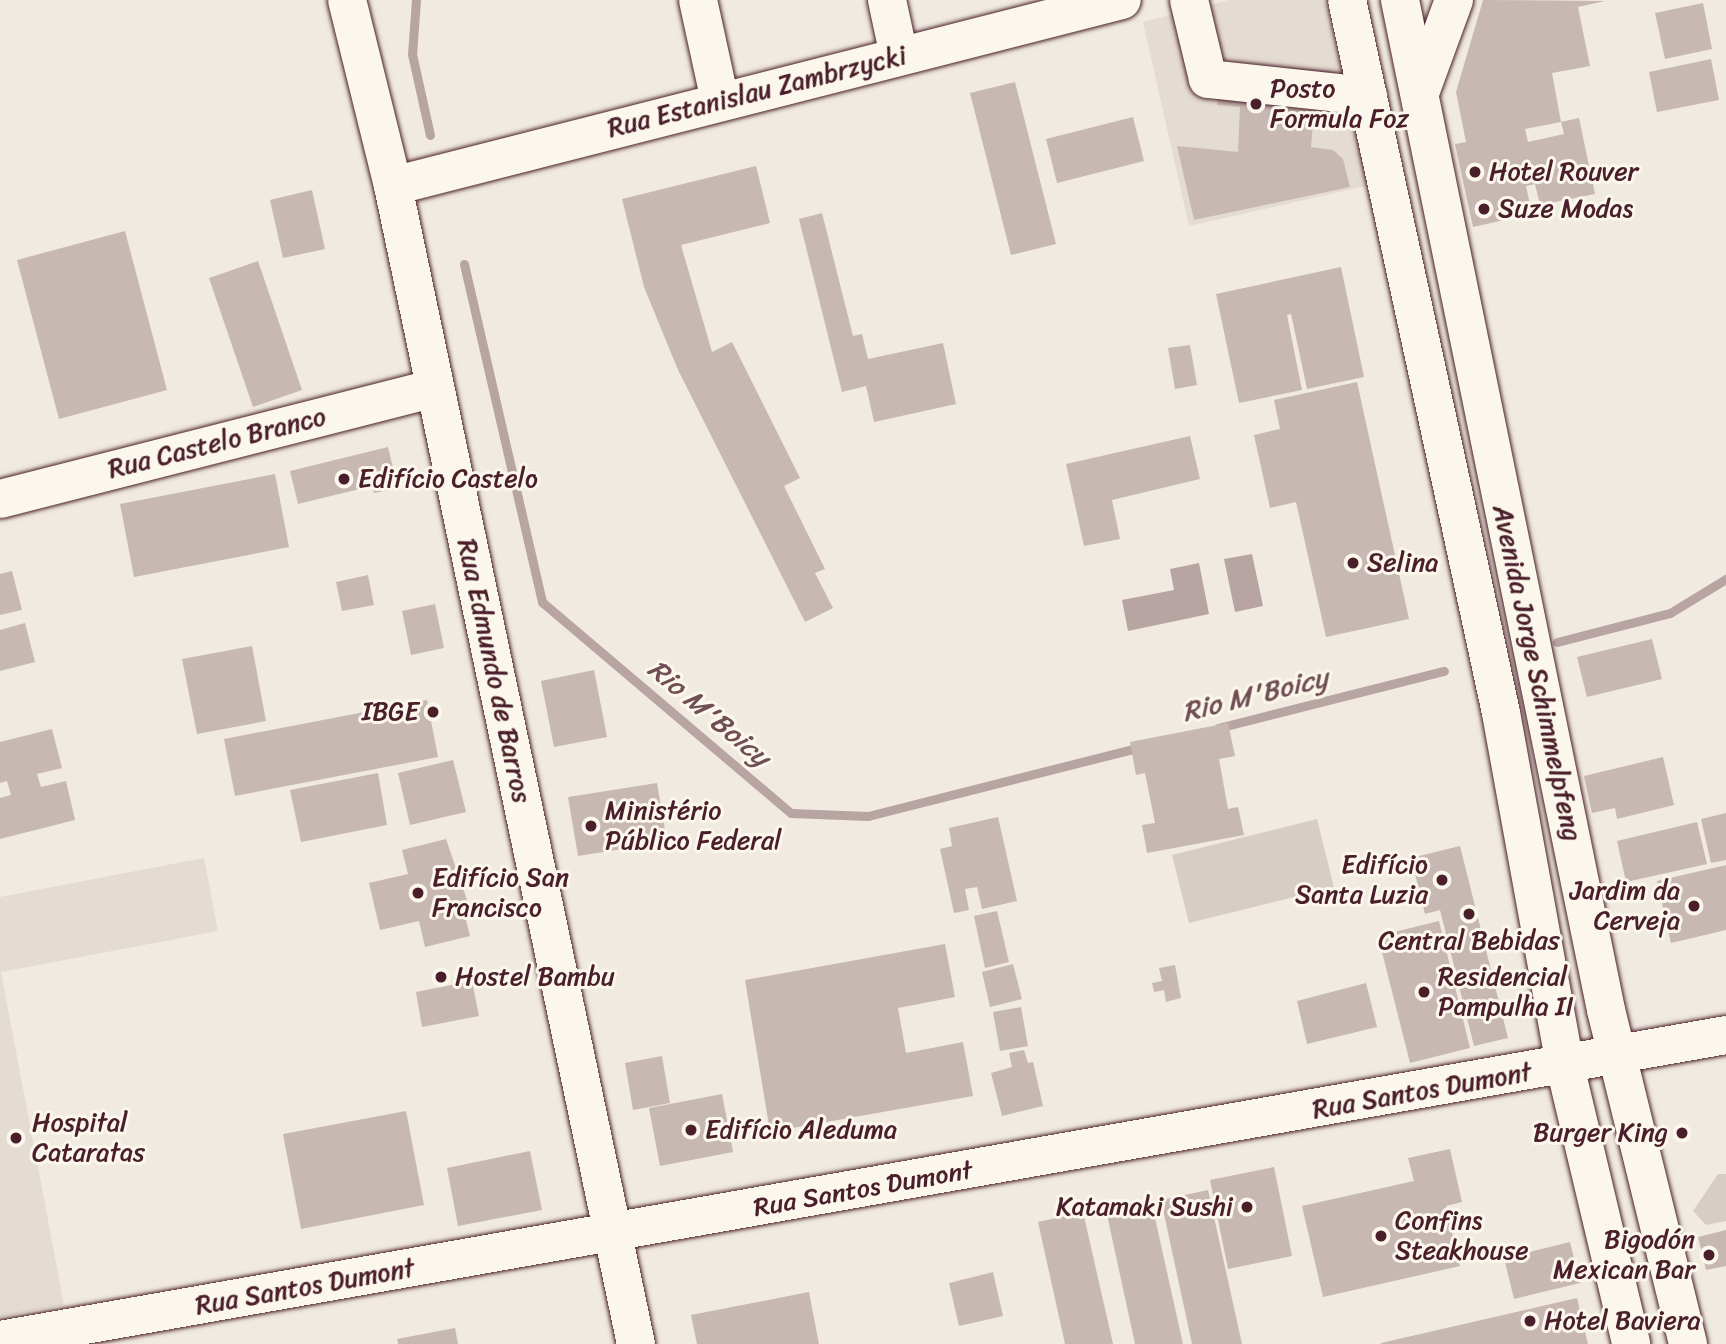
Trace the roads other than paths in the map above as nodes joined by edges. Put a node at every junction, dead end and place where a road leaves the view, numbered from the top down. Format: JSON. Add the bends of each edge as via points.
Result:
{"nodes":[{"id":1,"x":347,"y":0,"type":"edge"},
{"id":2,"x":698,"y":0,"type":"edge"},
{"id":3,"x":887,"y":0,"type":"edge"},
{"id":4,"x":1122,"y":0,"type":"edge"},
{"id":5,"x":1189,"y":0,"type":"edge"},
{"id":6,"x":1347,"y":0,"type":"edge"},
{"id":7,"x":1400,"y":0,"type":"edge"},
{"id":8,"x":1454,"y":0,"type":"edge"},
{"id":9,"x":899,"y":56,"type":"junction"},
{"id":10,"x":1419,"y":95,"type":"junction"},
{"id":11,"x":1368,"y":96,"type":"junction"},
{"id":12,"x":720,"y":101,"type":"junction"},
{"id":13,"x":393,"y":186,"type":"junction"},
{"id":14,"x":435,"y":388,"type":"junction"},
{"id":15,"x":0,"y":499,"type":"edge"},
{"id":16,"x":1726,"y":1035,"type":"edge"},
{"id":17,"x":1617,"y":1056,"type":"junction"},
{"id":18,"x":1565,"y":1066,"type":"junction"},
{"id":19,"x":612,"y":1234,"type":"junction"},
{"id":20,"x":0,"y":1340,"type":"edge"},
{"id":21,"x":636,"y":1344,"type":"edge"},
{"id":22,"x":1631,"y":1344,"type":"edge"},
{"id":23,"x":1688,"y":1344,"type":"edge"}],
"edges":[{"from":1,"to":13,"type":"street","name":"Rua Edmundo de Barros"},
{"from":2,"to":12,"type":"street"},
{"from":3,"to":9,"type":"street"},
{"from":4,"to":9,"type":"street","name":"Rua Estanislau Zambrzycki"},
{"from":5,"to":11,"type":"street","via":[[1208,79]]},
{"from":6,"to":11,"type":"street","name":"Avenida Jorge Schimmelpfeng"},
{"from":7,"to":10,"type":"street","name":"Avenida Jorge Schimmelpfeng"},
{"from":8,"to":10,"type":"street"},
{"from":9,"to":12,"type":"street","name":"Rua Estanislau Zambrzycki"},
{"from":10,"to":17,"type":"street","name":"Avenida Jorge Schimmelpfeng"},
{"from":11,"to":18,"type":"street","name":"Avenida Jorge Schimmelpfeng","via":[[1501,713]]},
{"from":12,"to":13,"type":"street","name":"Rua Estanislau Zambrzycki"},
{"from":13,"to":14,"type":"street","name":"Rua Edmundo de Barros"},
{"from":14,"to":15,"type":"street","name":"Rua Castelo Branco"},
{"from":14,"to":19,"type":"street","name":"Rua Edmundo de Barros"},
{"from":16,"to":17,"type":"street","name":"Rua Santos Dumont"},
{"from":17,"to":18,"type":"street","name":"Rua Santos Dumont"},
{"from":17,"to":23,"type":"street","name":"Avenida Jorge Schimmelpfeng"},
{"from":18,"to":19,"type":"street","name":"Rua Santos Dumont"},
{"from":18,"to":22,"type":"street","name":"Avenida Jorge Schimmelpfeng"},
{"from":19,"to":20,"type":"street","name":"Rua Santos Dumont"},
{"from":19,"to":21,"type":"street","name":"Rua Edmundo de Barros"}]}
